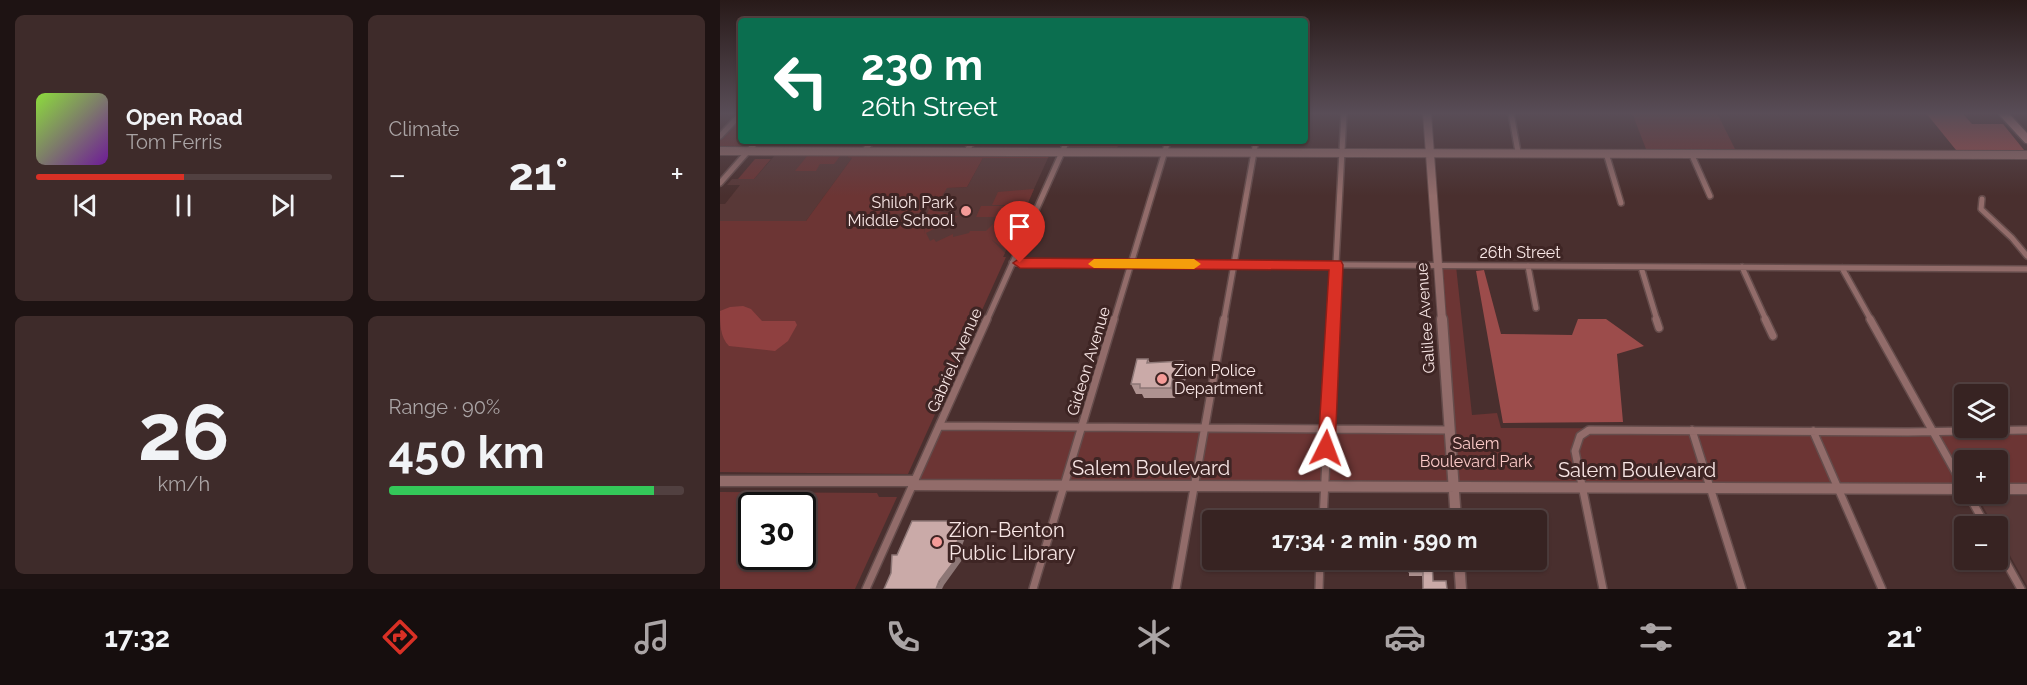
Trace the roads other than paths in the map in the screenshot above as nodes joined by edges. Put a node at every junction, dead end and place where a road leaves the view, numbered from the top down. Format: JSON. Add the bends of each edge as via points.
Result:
{"nodes":[{"id":1,"x":1343,"y":140,"type":"edge"},
{"id":2,"x":1429,"y":140,"type":"edge"},
{"id":3,"x":1516,"y":140,"type":"edge"},
{"id":4,"x":754,"y":144,"type":"edge"},
{"id":5,"x":870,"y":144,"type":"edge"},
{"id":6,"x":971,"y":144,"type":"edge"},
{"id":7,"x":1065,"y":144,"type":"edge"},
{"id":8,"x":1167,"y":144,"type":"edge"},
{"id":9,"x":1255,"y":144,"type":"edge"},
{"id":10,"x":1062,"y":150,"type":"junction"},
{"id":11,"x":720,"y":151,"type":"edge"},
{"id":12,"x":748,"y":151,"type":"junction"},
{"id":13,"x":1166,"y":151,"type":"junction"},
{"id":14,"x":1254,"y":151,"type":"junction"},
{"id":15,"x":864,"y":152,"type":"junction"},
{"id":16,"x":966,"y":152,"type":"junction"},
{"id":17,"x":1342,"y":152,"type":"junction"},
{"id":18,"x":1430,"y":152,"type":"junction"},
{"id":19,"x":1518,"y":152,"type":"junction"},
{"id":20,"x":1606,"y":153,"type":"junction"},
{"id":21,"x":1691,"y":153,"type":"junction"},
{"id":22,"x":2027,"y":155,"type":"edge"},
{"id":23,"x":720,"y":183,"type":"edge"},
{"id":24,"x":1710,"y":196,"type":"dead end"},
{"id":25,"x":1982,"y":199,"type":"dead end"},
{"id":26,"x":1621,"y":203,"type":"dead end"},
{"id":27,"x":2027,"y":256,"type":"edge"},
{"id":28,"x":1012,"y":263,"type":"junction"},
{"id":29,"x":1131,"y":264,"type":"junction"},
{"id":30,"x":1234,"y":264,"type":"junction"},
{"id":31,"x":1336,"y":265,"type":"junction"},
{"id":32,"x":1438,"y":266,"type":"junction"},
{"id":33,"x":1528,"y":266,"type":"junction"},
{"id":34,"x":1641,"y":267,"type":"junction"},
{"id":35,"x":1742,"y":267,"type":"junction"},
{"id":36,"x":1842,"y":268,"type":"junction"},
{"id":37,"x":2027,"y":269,"type":"edge"},
{"id":38,"x":1536,"y":308,"type":"dead end"},
{"id":39,"x":1659,"y":328,"type":"dead end"},
{"id":40,"x":1773,"y":336,"type":"dead end"},
{"id":41,"x":939,"y":426,"type":"junction"},
{"id":42,"x":1083,"y":427,"type":"junction"},
{"id":43,"x":1204,"y":428,"type":"junction"},
{"id":44,"x":1328,"y":429,"type":"junction"},
{"id":45,"x":1450,"y":430,"type":"junction"},
{"id":46,"x":1692,"y":430,"type":"junction"},
{"id":47,"x":2027,"y":430,"type":"edge"},
{"id":48,"x":1813,"y":431,"type":"junction"},
{"id":49,"x":1930,"y":431,"type":"junction"},
{"id":50,"x":1954,"y":471,"type":"edge"},
{"id":51,"x":720,"y":481,"type":"edge"},
{"id":52,"x":913,"y":483,"type":"junction"},
{"id":53,"x":1065,"y":486,"type":"junction"},
{"id":54,"x":1194,"y":486,"type":"junction"},
{"id":55,"x":1324,"y":487,"type":"junction"},
{"id":56,"x":1454,"y":487,"type":"junction"},
{"id":57,"x":1583,"y":487,"type":"junction"},
{"id":58,"x":1710,"y":488,"type":"junction"},
{"id":59,"x":1838,"y":488,"type":"junction"},
{"id":60,"x":1954,"y":489,"type":"edge"},
{"id":61,"x":2008,"y":489,"type":"edge"},
{"id":62,"x":2027,"y":489,"type":"edge"},
{"id":63,"x":1323,"y":510,"type":"edge"},
{"id":64,"x":1455,"y":510,"type":"edge"},
{"id":65,"x":2008,"y":566,"type":"edge"},
{"id":66,"x":1320,"y":570,"type":"edge"},
{"id":67,"x":1460,"y":570,"type":"edge"},
{"id":68,"x":866,"y":589,"type":"edge"},
{"id":69,"x":1033,"y":589,"type":"edge"},
{"id":70,"x":1176,"y":589,"type":"edge"},
{"id":71,"x":1319,"y":589,"type":"edge"},
{"id":72,"x":1461,"y":589,"type":"edge"},
{"id":73,"x":1603,"y":589,"type":"edge"},
{"id":74,"x":1742,"y":589,"type":"edge"},
{"id":75,"x":1882,"y":589,"type":"edge"},
{"id":76,"x":2021,"y":589,"type":"edge"}],
"edges":[{"from":1,"to":17,"type":"street"},
{"from":2,"to":18,"type":"street","name":"Galilee Avenue"},
{"from":3,"to":19,"type":"street"},
{"from":4,"to":12,"type":"street"},
{"from":5,"to":15,"type":"street"},
{"from":6,"to":16,"type":"street"},
{"from":7,"to":10,"type":"street","name":"Gabriel Avenue"},
{"from":8,"to":13,"type":"street","name":"Gideon Avenue"},
{"from":9,"to":14,"type":"street"},
{"from":10,"to":13,"type":"street"},
{"from":10,"to":16,"type":"street"},
{"from":10,"to":28,"type":"street","name":"Gabriel Avenue"},
{"from":11,"to":12,"type":"street"},
{"from":12,"to":15,"type":"street"},
{"from":12,"to":23,"type":"street"},
{"from":13,"to":14,"type":"street"},
{"from":13,"to":29,"type":"street","name":"Gideon Avenue"},
{"from":14,"to":17,"type":"street"},
{"from":14,"to":30,"type":"street"},
{"from":15,"to":16,"type":"street"},
{"from":17,"to":18,"type":"street"},
{"from":17,"to":31,"type":"street"},
{"from":18,"to":19,"type":"street"},
{"from":18,"to":32,"type":"street","name":"Galilee Avenue"},
{"from":19,"to":20,"type":"street"},
{"from":20,"to":21,"type":"street"},
{"from":20,"to":26,"type":"street"},
{"from":21,"to":22,"type":"street"},
{"from":21,"to":24,"type":"street"},
{"from":25,"to":27,"type":"street","via":[[1981,209]]},
{"from":28,"to":29,"type":"street","name":"26th Street"},
{"from":28,"to":41,"type":"street","name":"Gabriel Avenue"},
{"from":29,"to":30,"type":"street","name":"26th Street"},
{"from":29,"to":42,"type":"street","name":"Gideon Avenue"},
{"from":30,"to":31,"type":"street","name":"26th Street"},
{"from":30,"to":43,"type":"street"},
{"from":31,"to":32,"type":"street","name":"26th Street"},
{"from":31,"to":44,"type":"street"},
{"from":32,"to":33,"type":"street","name":"26th Street"},
{"from":32,"to":45,"type":"street","name":"Galilee Avenue"},
{"from":33,"to":34,"type":"street","name":"26th Street"},
{"from":33,"to":38,"type":"street"},
{"from":34,"to":35,"type":"street","name":"26th Street"},
{"from":34,"to":39,"type":"street"},
{"from":35,"to":36,"type":"street","name":"26th Street"},
{"from":35,"to":40,"type":"street"},
{"from":36,"to":37,"type":"street","name":"26th Street"},
{"from":36,"to":49,"type":"street"},
{"from":41,"to":42,"type":"street"},
{"from":41,"to":52,"type":"street","name":"Gabriel Avenue"},
{"from":42,"to":43,"type":"street"},
{"from":42,"to":53,"type":"street","name":"Gideon Avenue"},
{"from":43,"to":44,"type":"street"},
{"from":43,"to":54,"type":"street"},
{"from":44,"to":45,"type":"street"},
{"from":44,"to":55,"type":"street"},
{"from":45,"to":56,"type":"street","name":"Galilee Avenue"},
{"from":46,"to":48,"type":"street","name":"Salem Boulevard"},
{"from":46,"to":57,"type":"street","name":"Salem Boulevard","via":[[1589,430],[1580,436],[1575,451]]},
{"from":46,"to":58,"type":"street"},
{"from":47,"to":49,"type":"street","name":"Salem Boulevard"},
{"from":48,"to":49,"type":"street","name":"Salem Boulevard"},
{"from":48,"to":59,"type":"street"},
{"from":49,"to":50,"type":"street"},
{"from":51,"to":52,"type":"street","name":"Salem Boulevard"},
{"from":52,"to":53,"type":"street","name":"Salem Boulevard"},
{"from":52,"to":68,"type":"street","name":"Gabriel Avenue"},
{"from":53,"to":54,"type":"street","name":"Salem Boulevard"},
{"from":53,"to":69,"type":"street","name":"Gideon Avenue"},
{"from":54,"to":55,"type":"street","name":"Salem Boulevard"},
{"from":54,"to":70,"type":"street"},
{"from":55,"to":56,"type":"street","name":"Salem Boulevard"},
{"from":55,"to":63,"type":"street"},
{"from":56,"to":57,"type":"street","name":"Salem Boulevard"},
{"from":56,"to":64,"type":"street","name":"Galilee Avenue"},
{"from":57,"to":58,"type":"street","name":"Salem Boulevard"},
{"from":57,"to":73,"type":"street"},
{"from":58,"to":59,"type":"street","name":"Salem Boulevard"},
{"from":58,"to":74,"type":"street"},
{"from":59,"to":60,"type":"street","name":"Salem Boulevard"},
{"from":59,"to":75,"type":"street"},
{"from":61,"to":62,"type":"street"},
{"from":65,"to":76,"type":"street"},
{"from":66,"to":71,"type":"street"},
{"from":67,"to":72,"type":"street"}]}
